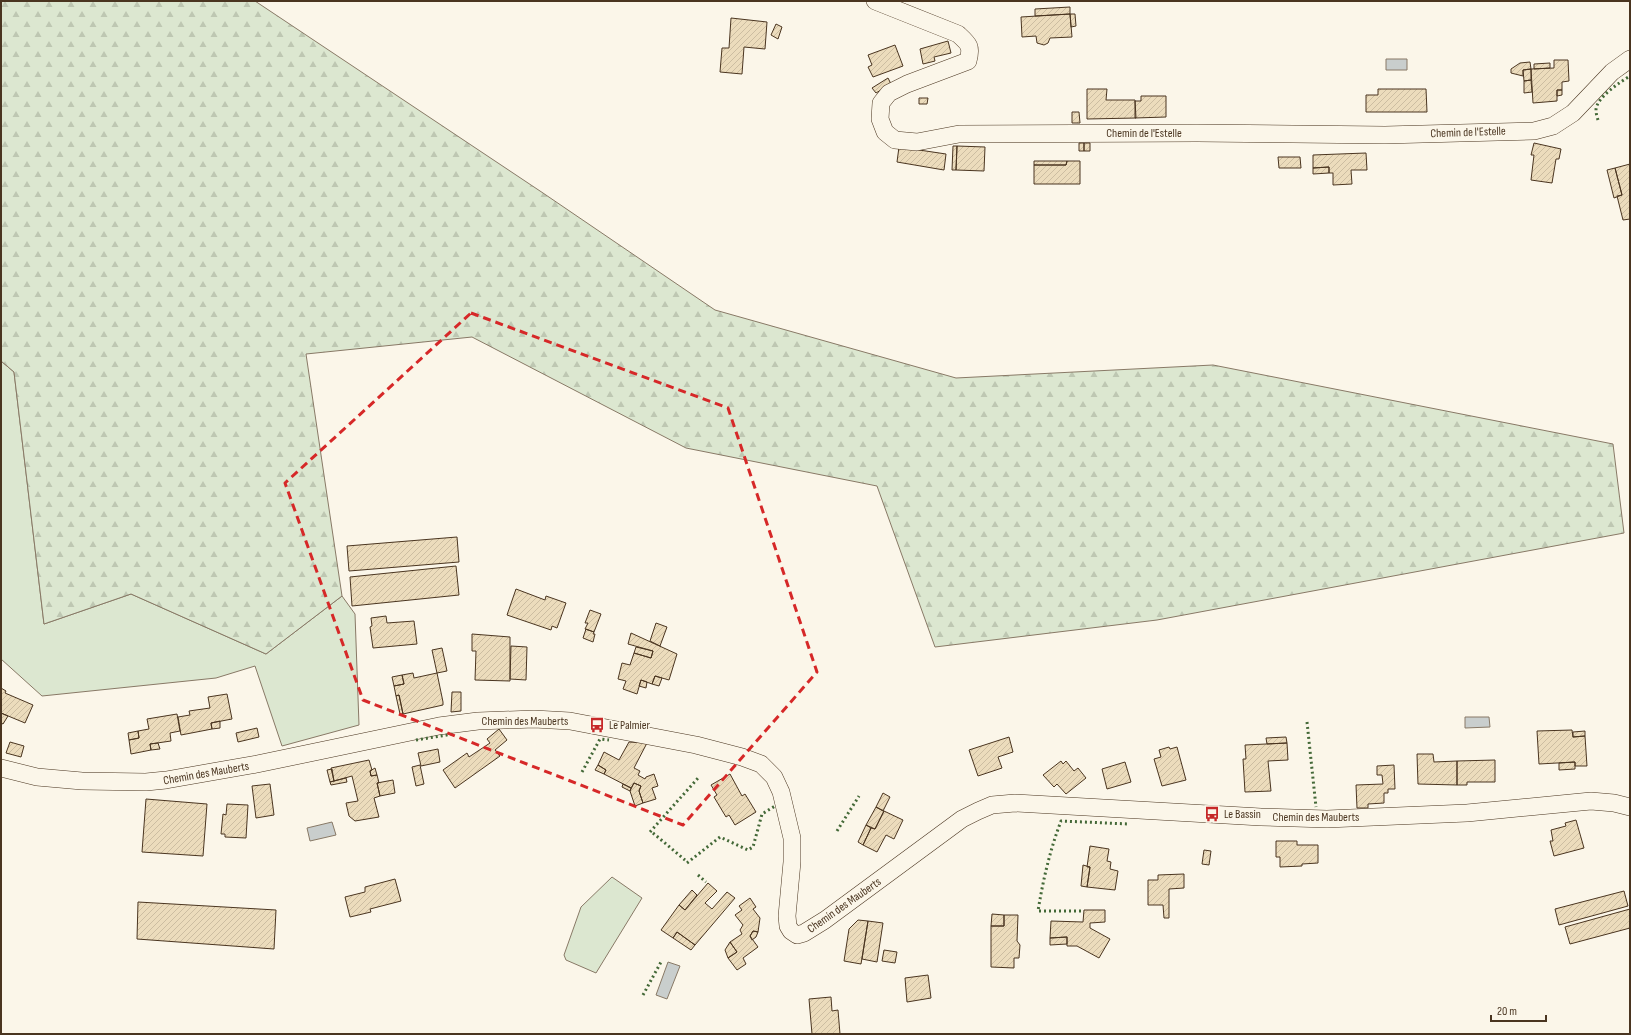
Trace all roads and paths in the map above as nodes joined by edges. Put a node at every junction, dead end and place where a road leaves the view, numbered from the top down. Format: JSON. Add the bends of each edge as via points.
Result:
{"nodes":[{"id":1,"x":875,"y":1,"type":"edge"},
{"id":2,"x":1630,"y":59,"type":"edge"},
{"id":3,"x":1,"y":768,"type":"edge"},
{"id":4,"x":1630,"y":807,"type":"edge"}],
"edges":[{"from":1,"to":2,"type":"street","name":"Chemin de l'Estelle","via":[[958,34],[968,43],[968,61],[907,84],[889,93],[881,102],[880,119],[885,132],[895,140],[917,142],[959,134],[1385,135],[1534,131],[1553,126],[1573,113],[1612,72]]},
{"from":3,"to":4,"type":"street","name":"Chemin des Mauberts","via":[[37,777],[146,782],[257,764],[439,726],[478,721],[534,719],[570,721],[696,745],[761,764],[774,778],[781,792],[792,838],[787,916],[788,926],[797,935],[825,920],[948,829],[978,811],[992,806],[1016,803],[1327,819],[1467,812],[1591,801]]}]}
